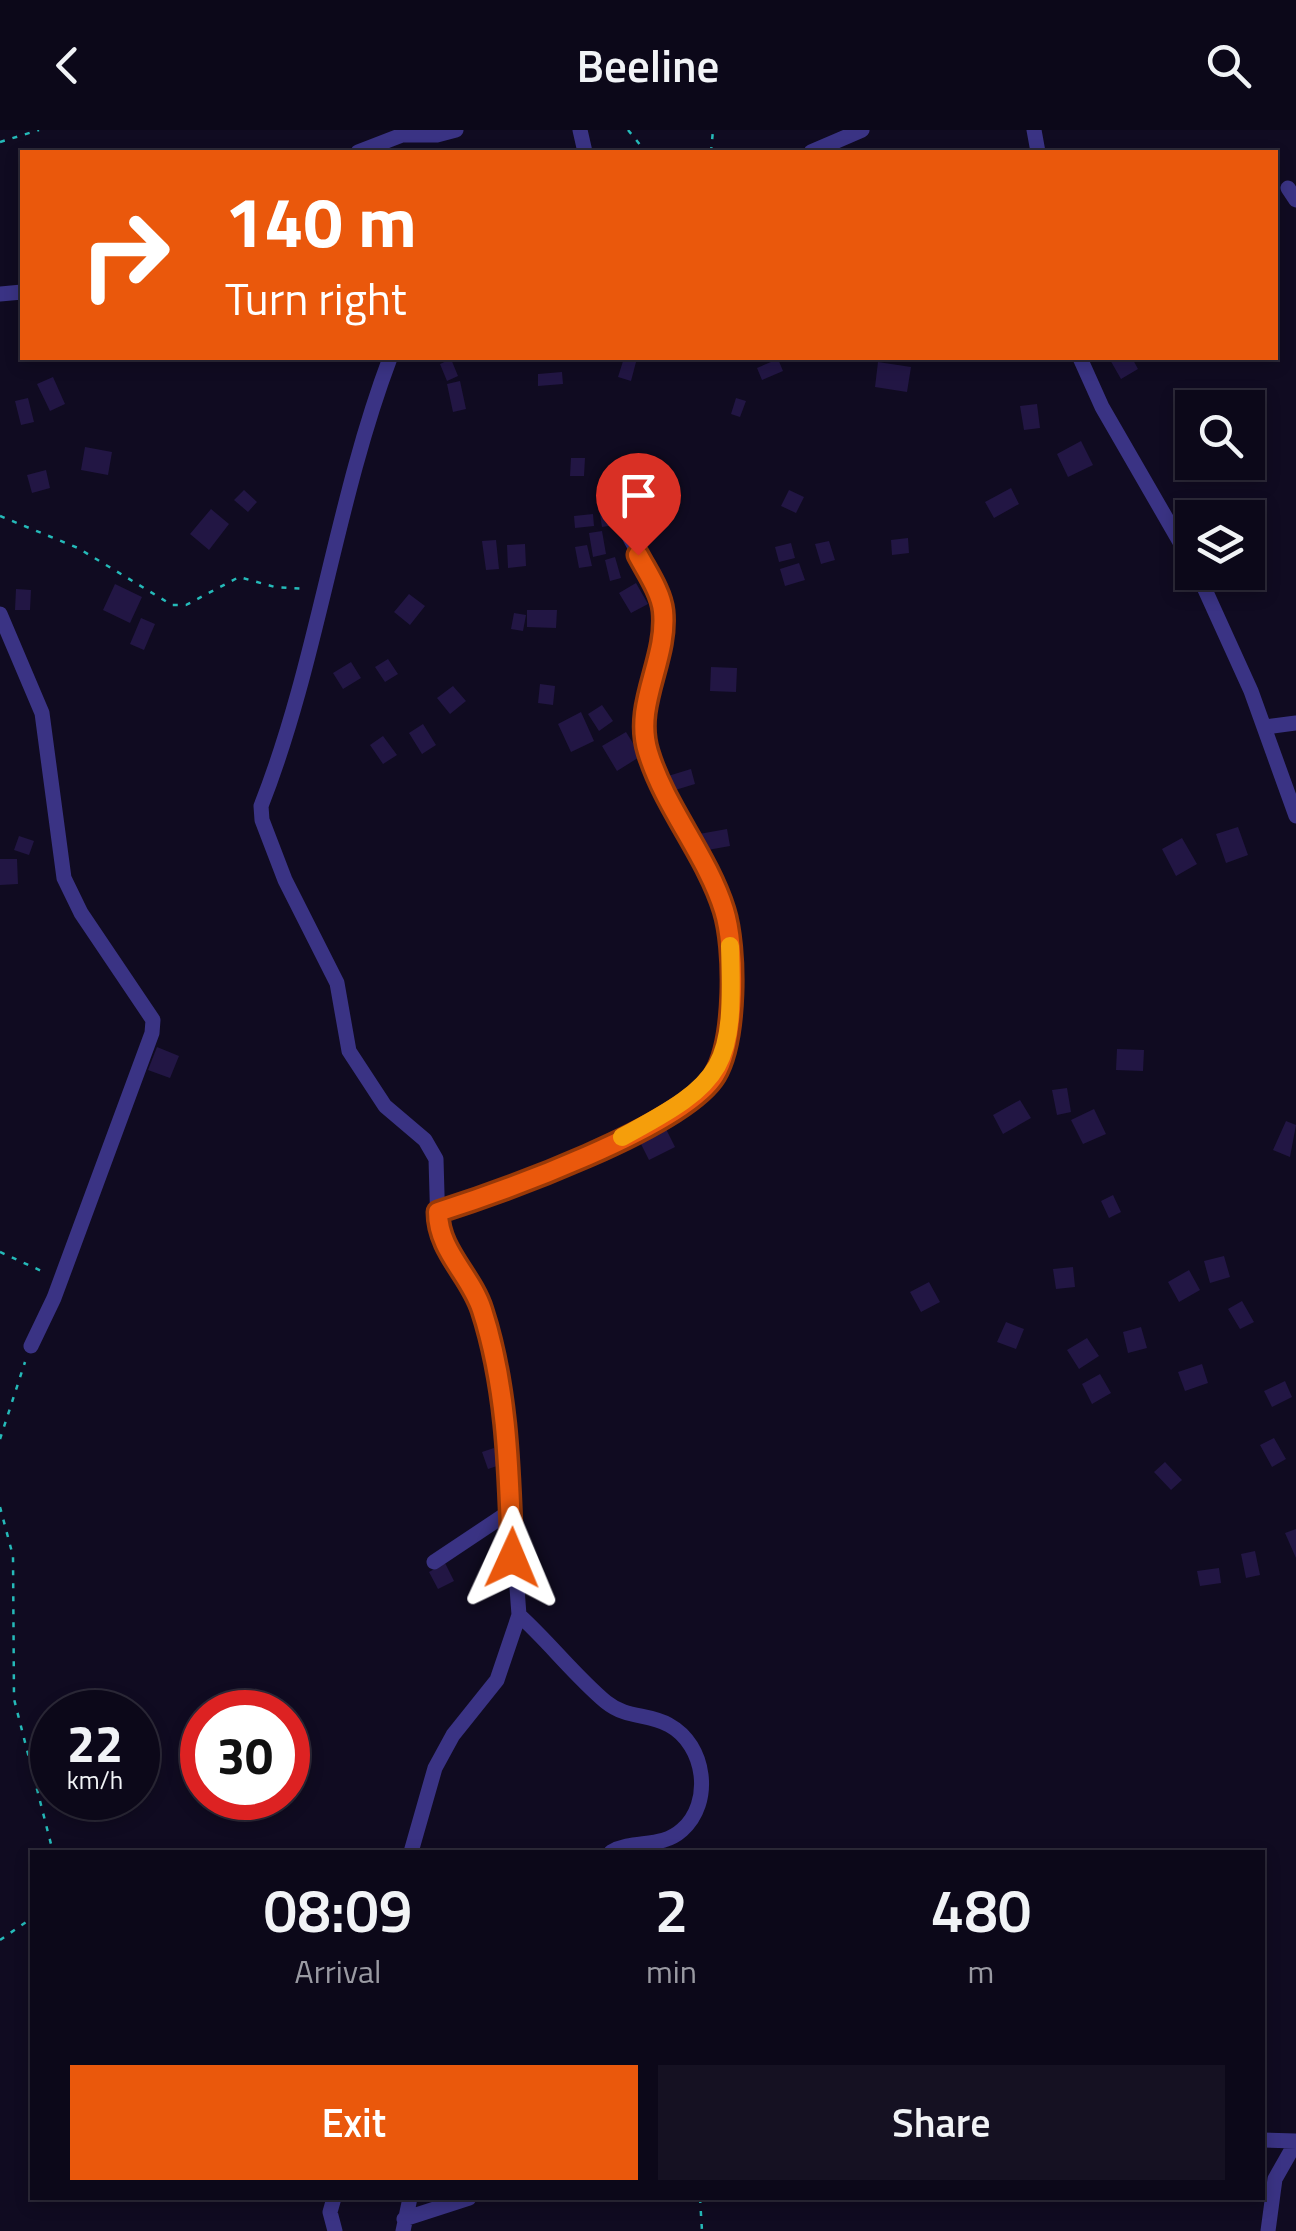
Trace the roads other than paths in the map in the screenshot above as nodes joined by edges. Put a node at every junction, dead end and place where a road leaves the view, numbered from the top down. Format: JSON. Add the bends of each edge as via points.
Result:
{"nodes":[{"id":1,"x":456,"y":130,"type":"edge"},
{"id":2,"x":862,"y":130,"type":"edge"},
{"id":3,"x":363,"y":150,"type":"edge"},
{"id":4,"x":816,"y":150,"type":"edge"},
{"id":5,"x":389,"y":360,"type":"edge"},
{"id":6,"x":1081,"y":360,"type":"edge"},
{"id":7,"x":627,"y":532,"type":"dead end"},
{"id":8,"x":1175,"y":534,"type":"edge"},
{"id":9,"x":1205,"y":590,"type":"edge"},
{"id":10,"x":0,"y":614,"type":"edge"},
{"id":11,"x":1296,"y":723,"type":"edge"},
{"id":12,"x":1265,"y":727,"type":"junction"},
{"id":13,"x":1296,"y":816,"type":"edge"},
{"id":14,"x":438,"y":1212,"type":"junction"},
{"id":15,"x":31,"y":1346,"type":"road end"},
{"id":16,"x":512,"y":1510,"type":"junction"},
{"id":17,"x":434,"y":1562,"type":"dead end"},
{"id":18,"x":519,"y":1615,"type":"junction"},
{"id":19,"x":412,"y":1850,"type":"edge"},
{"id":20,"x":620,"y":1850,"type":"edge"},
{"id":21,"x":1265,"y":2140,"type":"edge"},
{"id":22,"x":1296,"y":2141,"type":"edge"},
{"id":23,"x":333,"y":2200,"type":"edge"},
{"id":24,"x":410,"y":2200,"type":"edge"},
{"id":25,"x":464,"y":2200,"type":"edge"},
{"id":26,"x":404,"y":2225,"type":"edge"},
{"id":27,"x":335,"y":2231,"type":"edge"},
{"id":28,"x":1268,"y":2231,"type":"edge"}],
"edges":[{"from":1,"to":3,"type":"street","via":[[402,135]]},
{"from":2,"to":4,"type":"street"},
{"from":5,"to":14,"type":"street","via":[[355,459],[261,806],[310,938],[337,984],[349,1052],[385,1106],[426,1140],[436,1159]]},
{"from":6,"to":8,"type":"street"},
{"from":7,"to":14,"type":"street","via":[[662,606],[658,662],[644,715],[648,754],[726,915],[731,970],[722,1059],[704,1088],[666,1114],[563,1167]]},
{"from":9,"to":12,"type":"street"},
{"from":10,"to":15,"type":"street","via":[[42,713],[64,878],[153,1020]]},
{"from":11,"to":12,"type":"street"},
{"from":12,"to":13,"type":"street"},
{"from":14,"to":16,"type":"street","via":[[442,1242],[475,1293],[487,1328]]},
{"from":16,"to":17,"type":"street"},
{"from":16,"to":18,"type":"street"},
{"from":18,"to":19,"type":"street","via":[[497,1680],[442,1753]]},
{"from":18,"to":20,"type":"street","via":[[604,1700],[634,1718],[667,1723],[698,1760],[702,1786],[693,1819],[671,1839]]},
{"from":21,"to":22,"type":"street"},
{"from":22,"to":28,"type":"street","via":[[1275,2179]]},
{"from":23,"to":27,"type":"street"},
{"from":24,"to":26,"type":"street"},
{"from":25,"to":26,"type":"street"}]}
